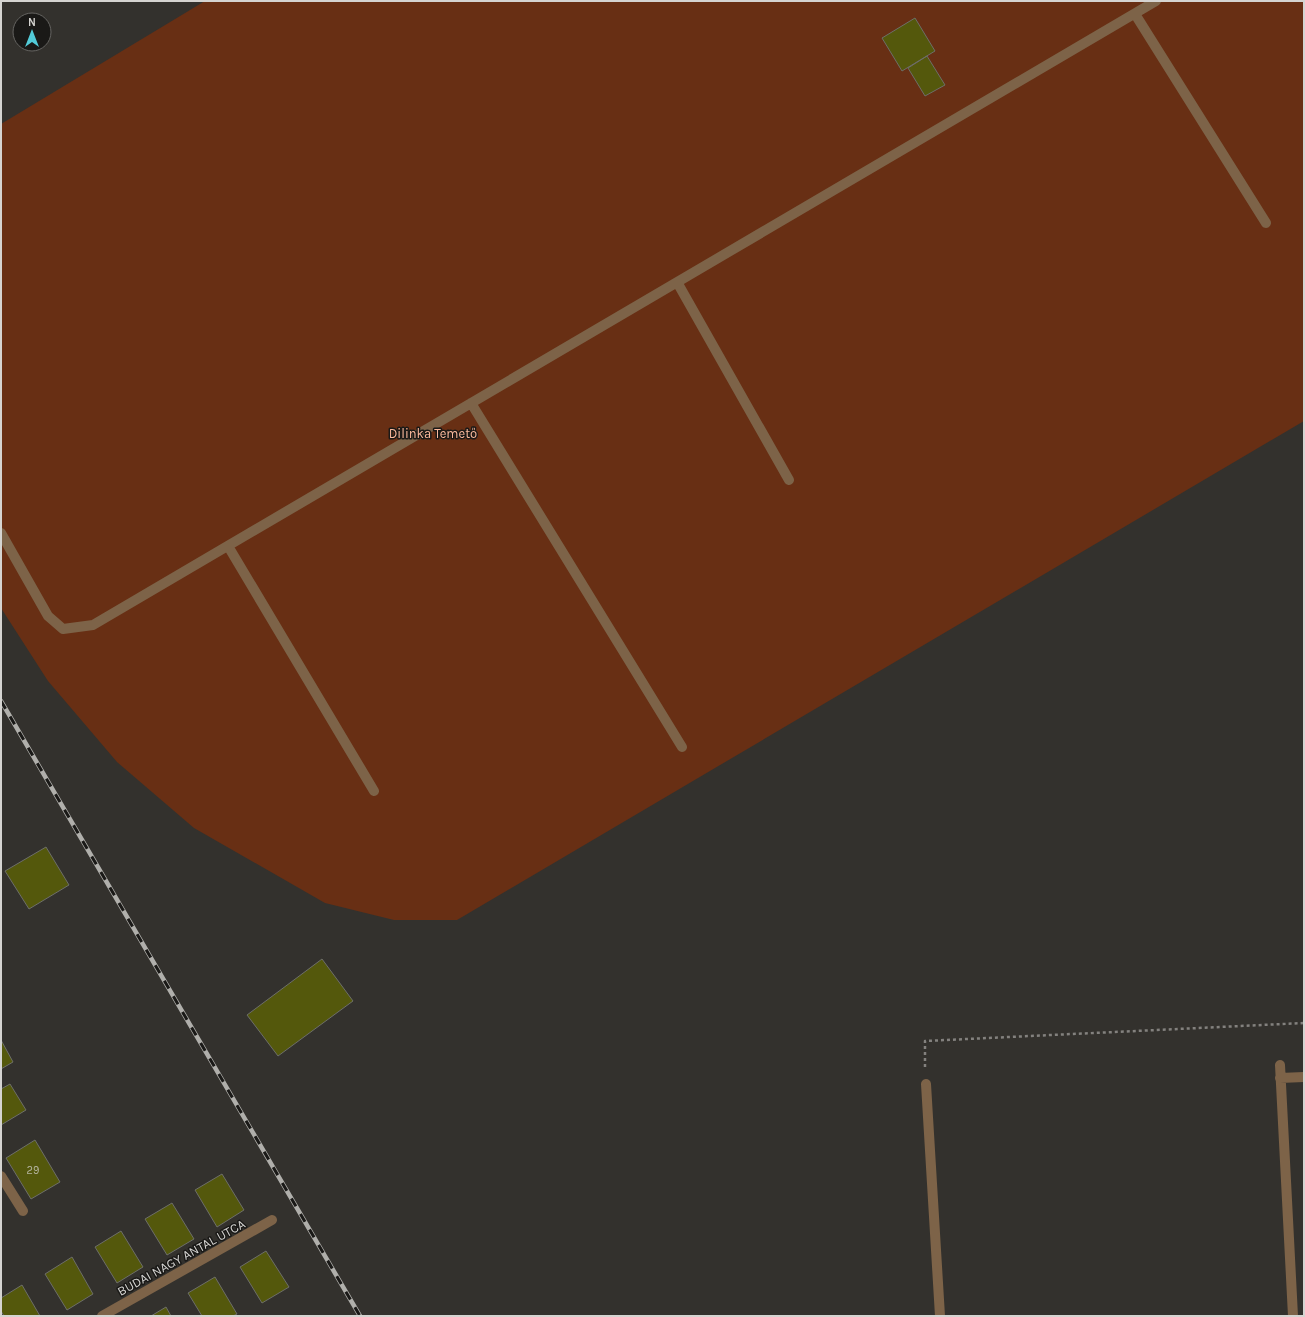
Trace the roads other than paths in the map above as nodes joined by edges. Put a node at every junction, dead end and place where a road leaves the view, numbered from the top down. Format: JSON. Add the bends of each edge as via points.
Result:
{"nodes":[{"id":1,"x":1156,"y":1,"type":"edge"},
{"id":2,"x":1135,"y":14,"type":"junction"},
{"id":3,"x":1266,"y":223,"type":"dead end"},
{"id":4,"x":677,"y":282,"type":"junction"},
{"id":5,"x":471,"y":403,"type":"junction"},
{"id":6,"x":789,"y":480,"type":"dead end"},
{"id":7,"x":1,"y":533,"type":"edge"},
{"id":8,"x":228,"y":546,"type":"junction"},
{"id":9,"x":682,"y":747,"type":"dead end"},
{"id":10,"x":374,"y":791,"type":"dead end"},
{"id":11,"x":1280,"y":1065,"type":"dead end"},
{"id":12,"x":1304,"y":1076,"type":"edge"},
{"id":13,"x":1280,"y":1078,"type":"junction"},
{"id":14,"x":926,"y":1084,"type":"road end"},
{"id":15,"x":1,"y":1176,"type":"edge"},
{"id":16,"x":23,"y":1211,"type":"dead end"},
{"id":17,"x":272,"y":1220,"type":"dead end"},
{"id":18,"x":102,"y":1316,"type":"edge"},
{"id":19,"x":940,"y":1316,"type":"edge"},
{"id":20,"x":1293,"y":1316,"type":"edge"}],
"edges":[{"from":1,"to":2,"type":"street"},
{"from":2,"to":3,"type":"street"},
{"from":2,"to":4,"type":"street"},
{"from":4,"to":5,"type":"street"},
{"from":4,"to":6,"type":"street"},
{"from":5,"to":8,"type":"street"},
{"from":5,"to":9,"type":"street"},
{"from":7,"to":8,"type":"street","via":[[48,616],[63,629],[93,625]]},
{"from":8,"to":10,"type":"street"},
{"from":11,"to":13,"type":"street"},
{"from":12,"to":13,"type":"street"},
{"from":13,"to":20,"type":"street"},
{"from":14,"to":19,"type":"street"},
{"from":15,"to":16,"type":"street"},
{"from":17,"to":18,"type":"street","name":"BUDAI NAGY ANTAL UTCA"}]}
